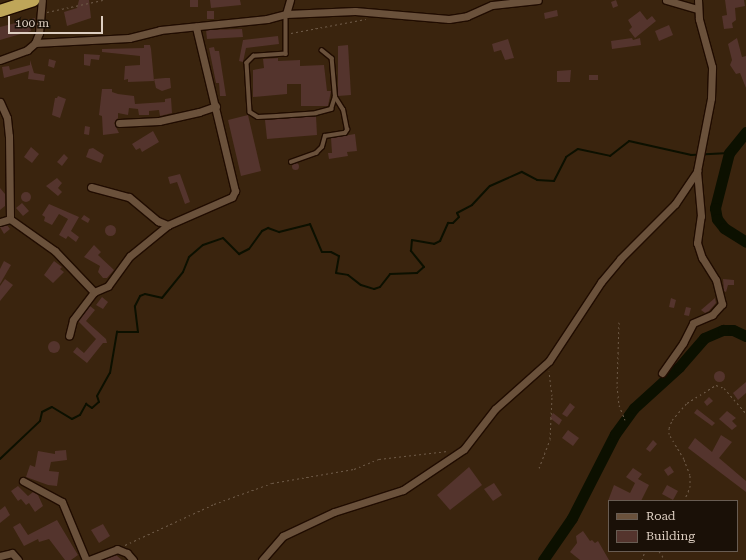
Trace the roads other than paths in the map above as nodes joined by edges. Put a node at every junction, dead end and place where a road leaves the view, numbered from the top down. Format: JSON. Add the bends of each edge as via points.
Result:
{"nodes":[{"id":1,"x":42,"y":0,"type":"edge"},
{"id":2,"x":290,"y":0,"type":"edge"},
{"id":3,"x":538,"y":0,"type":"edge"},
{"id":4,"x":666,"y":0,"type":"edge"},
{"id":5,"x":698,"y":0,"type":"edge"},
{"id":6,"x":27,"y":1,"type":"edge"},
{"id":7,"x":698,"y":8,"type":"junction"},
{"id":8,"x":0,"y":11,"type":"edge"},
{"id":9,"x":286,"y":14,"type":"junction"},
{"id":10,"x":196,"y":27,"type":"junction"},
{"id":11,"x":35,"y":43,"type":"junction"},
{"id":12,"x":322,"y":50,"type":"dead end"},
{"id":13,"x":0,"y":60,"type":"edge"},
{"id":14,"x":335,"y":98,"type":"junction"},
{"id":15,"x":0,"y":102,"type":"edge"},
{"id":16,"x":216,"y":106,"type":"junction"},
{"id":17,"x":119,"y":123,"type":"dead end"},
{"id":18,"x":291,"y":162,"type":"dead end"},
{"id":19,"x":698,"y":168,"type":"junction"},
{"id":20,"x":91,"y":187,"type":"dead end"},
{"id":21,"x":10,"y":219,"type":"junction"},
{"id":22,"x":0,"y":222,"type":"edge"},
{"id":23,"x":168,"y":225,"type":"junction"},
{"id":24,"x":94,"y":292,"type":"junction"},
{"id":25,"x":69,"y":336,"type":"dead end"},
{"id":26,"x":662,"y":373,"type":"dead end"},
{"id":27,"x":23,"y":481,"type":"dead end"},
{"id":28,"x":0,"y":556,"type":"edge"},
{"id":29,"x":18,"y":560,"type":"edge"},
{"id":30,"x":86,"y":560,"type":"edge"},
{"id":31,"x":89,"y":560,"type":"edge"},
{"id":32,"x":133,"y":560,"type":"edge"},
{"id":33,"x":262,"y":560,"type":"edge"}],
"edges":[{"from":1,"to":11,"type":"street","via":[[39,33]]},
{"from":2,"to":9,"type":"street"},
{"from":3,"to":9,"type":"street","via":[[492,5],[458,19],[377,13]]},
{"from":4,"to":7,"type":"street"},
{"from":5,"to":7,"type":"street"},
{"from":6,"to":8,"type":"highway"},
{"from":7,"to":19,"type":"street","via":[[712,67],[704,142]]},
{"from":9,"to":10,"type":"street","via":[[247,22]]},
{"from":9,"to":14,"type":"lane","via":[[286,54],[254,56],[247,63],[250,112],[258,117],[316,113],[331,109]]},
{"from":10,"to":11,"type":"street","via":[[160,30],[130,38]]},
{"from":10,"to":16,"type":"street"},
{"from":11,"to":13,"type":"street","via":[[26,50]]},
{"from":12,"to":14,"type":"lane","via":[[332,60]]},
{"from":14,"to":18,"type":"lane","via":[[343,110],[347,130],[345,134],[325,136],[322,147],[316,153]]},
{"from":15,"to":21,"type":"street","via":[[7,118],[9,136]]},
{"from":16,"to":17,"type":"street","via":[[159,121]]},
{"from":16,"to":23,"type":"street","via":[[235,191],[226,201]]},
{"from":19,"to":26,"type":"street","via":[[701,216],[697,243],[702,258],[716,280],[722,304],[712,315],[693,323],[683,343]]},
{"from":19,"to":33,"type":"street","via":[[675,204],[620,259],[601,282],[549,361],[495,409],[464,449],[403,490],[334,512],[293,531],[275,544]]},
{"from":20,"to":23,"type":"street","via":[[129,197],[158,221]]},
{"from":21,"to":22,"type":"street"},
{"from":21,"to":24,"type":"street","via":[[55,251]]},
{"from":23,"to":24,"type":"street","via":[[130,256],[108,286]]},
{"from":24,"to":25,"type":"street","via":[[73,320]]},
{"from":27,"to":30,"type":"street","via":[[62,502]]},
{"from":28,"to":29,"type":"street","via":[[12,553]]},
{"from":31,"to":32,"type":"street","via":[[117,548],[128,553]]}]}
